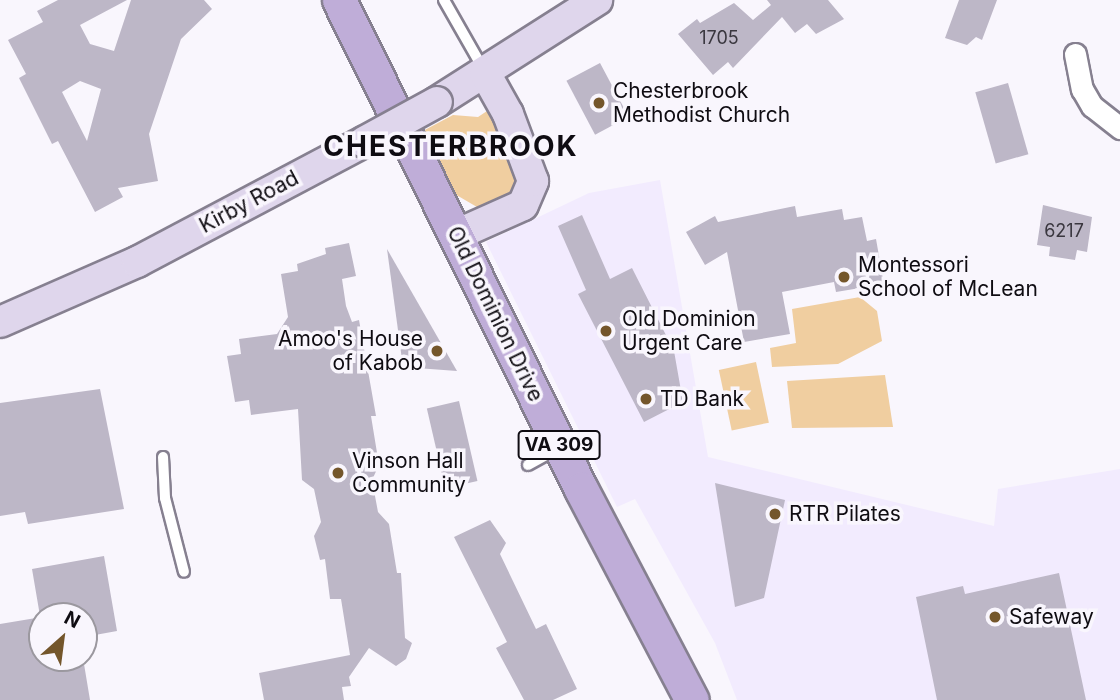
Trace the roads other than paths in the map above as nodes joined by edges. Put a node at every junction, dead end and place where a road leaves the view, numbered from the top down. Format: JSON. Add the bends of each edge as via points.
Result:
{"nodes":[{"id":1,"x":339,"y":0,"type":"edge"},
{"id":2,"x":444,"y":0,"type":"edge"},
{"id":3,"x":597,"y":0,"type":"edge"},
{"id":4,"x":1075,"y":54,"type":"dead end"},
{"id":5,"x":485,"y":73,"type":"junction"},
{"id":6,"x":1120,"y":128,"type":"edge"},
{"id":7,"x":456,"y":235,"type":"junction"},
{"id":8,"x":0,"y":322,"type":"edge"},
{"id":9,"x":560,"y":448,"type":"junction"},
{"id":10,"x":163,"y":457,"type":"dead end"},
{"id":11,"x":528,"y":465,"type":"dead end"},
{"id":12,"x":184,"y":572,"type":"dead end"},
{"id":13,"x":692,"y":700,"type":"edge"}],
"edges":[{"from":1,"to":7,"type":"main road","name":"Old Dominion Drive","number":"VA 309"},
{"from":2,"to":5,"type":"lane"},
{"from":3,"to":5,"type":"main road","name":"Kirby Road"},
{"from":4,"to":6,"type":"street","via":[[1087,97]]},
{"from":5,"to":7,"type":"main road","via":[[508,114],[533,181],[523,205]]},
{"from":5,"to":8,"type":"main road","name":"Kirby Road","bridge":true,"via":[[137,262]]},
{"from":7,"to":9,"type":"main road","name":"Old Dominion Drive","number":"VA 309"},
{"from":9,"to":11,"type":"lane"},
{"from":9,"to":13,"type":"main road","name":"Old Dominion Drive","number":"VA 309"},
{"from":10,"to":12,"type":"lane","via":[[165,498]]}]}
